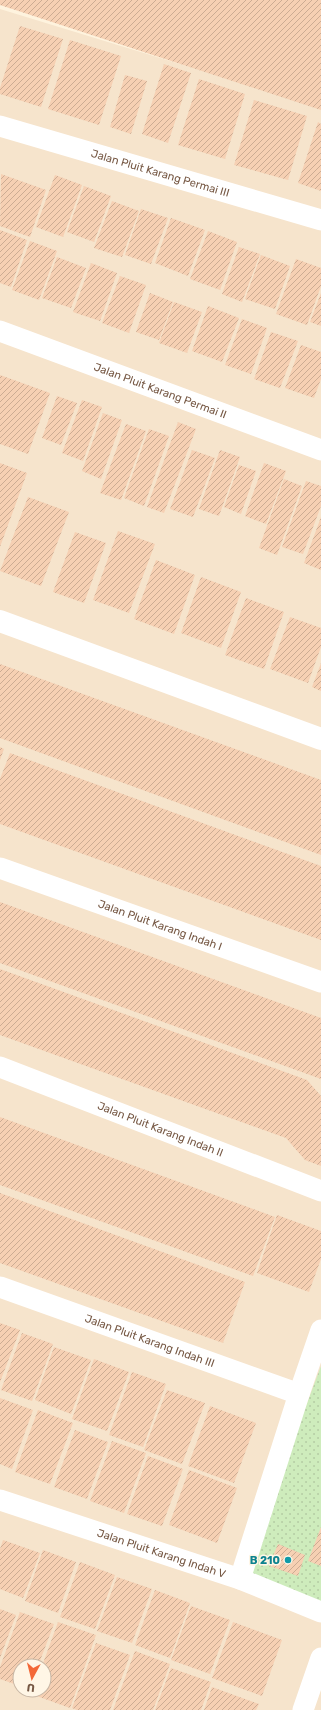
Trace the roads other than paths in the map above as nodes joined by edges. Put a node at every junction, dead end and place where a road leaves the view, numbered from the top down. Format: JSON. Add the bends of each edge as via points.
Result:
{"nodes":[{"id":1,"x":0,"y":126,"type":"edge"},
{"id":2,"x":321,"y":220,"type":"edge"},
{"id":3,"x":0,"y":331,"type":"edge"},
{"id":4,"x":321,"y":450,"type":"edge"},
{"id":5,"x":0,"y":621,"type":"edge"},
{"id":6,"x":321,"y":739,"type":"edge"},
{"id":7,"x":0,"y":868,"type":"edge"},
{"id":8,"x":321,"y":982,"type":"edge"},
{"id":9,"x":0,"y":1067,"type":"edge"},
{"id":10,"x":321,"y":1190,"type":"edge"},
{"id":11,"x":0,"y":1287,"type":"edge"},
{"id":12,"x":321,"y":1330,"type":"edge"},
{"id":13,"x":299,"y":1394,"type":"junction"},
{"id":14,"x":0,"y":1500,"type":"edge"},
{"id":15,"x":240,"y":1579,"type":"junction"},
{"id":16,"x":321,"y":1612,"type":"edge"},
{"id":17,"x":321,"y":1658,"type":"edge"},
{"id":18,"x":303,"y":1710,"type":"edge"}],
"edges":[{"from":1,"to":2,"type":"street","name":"Jalan Pluit Karang Permai III"},
{"from":3,"to":4,"type":"street","name":"Jalan Pluit Karang Permai II"},
{"from":5,"to":6,"type":"street"},
{"from":7,"to":8,"type":"street","name":"Jalan Pluit Karang Indah I"},
{"from":9,"to":10,"type":"street","name":"Jalan Pluit Karang Indah II"},
{"from":11,"to":13,"type":"street","name":"Jalan Pluit Karang Indah III"},
{"from":12,"to":13,"type":"street"},
{"from":13,"to":15,"type":"street"},
{"from":14,"to":15,"type":"street","name":"Jalan Pluit Karang Indah V"},
{"from":15,"to":16,"type":"street","name":"Jalan Pluit Karang Indah V"},
{"from":17,"to":18,"type":"street"}]}
